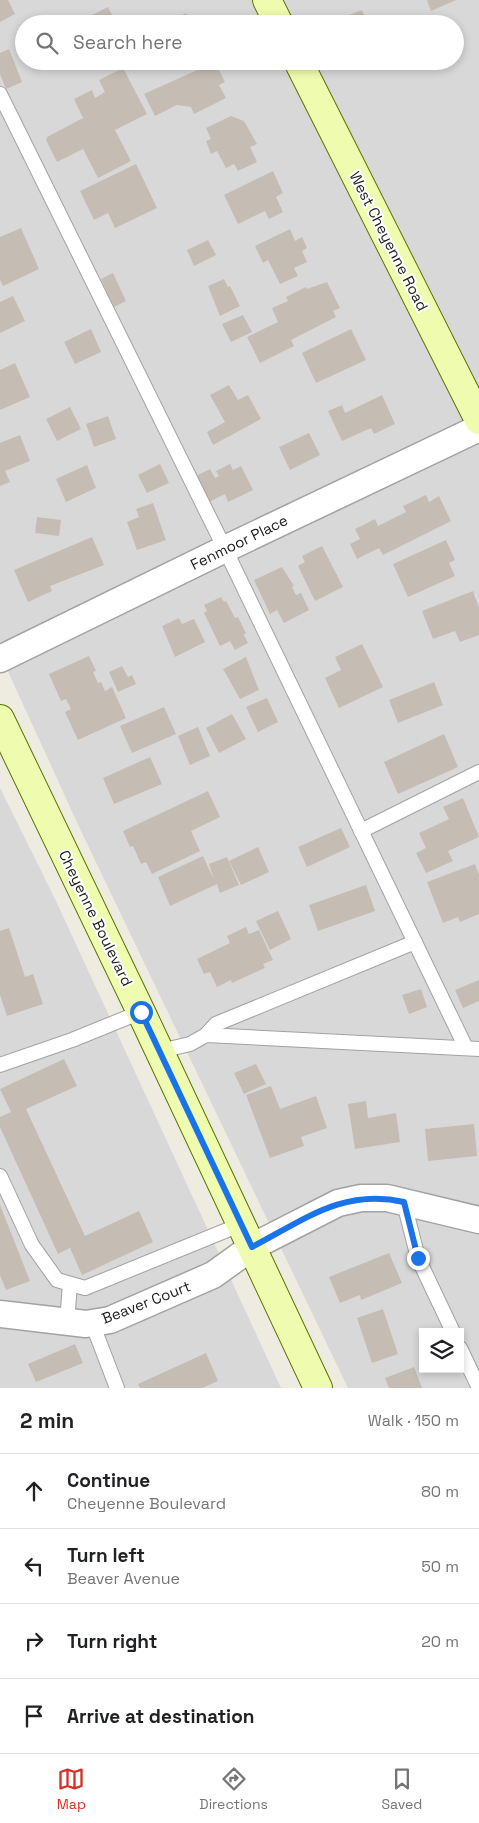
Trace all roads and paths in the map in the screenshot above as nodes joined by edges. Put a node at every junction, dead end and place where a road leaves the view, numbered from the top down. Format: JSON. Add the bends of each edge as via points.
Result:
{"nodes":[{"id":1,"x":267,"y":0,"type":"edge"},
{"id":2,"x":274,"y":15,"type":"edge"},
{"id":3,"x":303,"y":70,"type":"edge"},
{"id":4,"x":0,"y":94,"type":"edge"},
{"id":5,"x":479,"y":420,"type":"edge"},
{"id":6,"x":479,"y":428,"type":"edge"},
{"id":7,"x":225,"y":549,"type":"junction"},
{"id":8,"x":0,"y":659,"type":"edge"},
{"id":9,"x":0,"y":719,"type":"edge"},
{"id":10,"x":479,"y":772,"type":"edge"},
{"id":11,"x":361,"y":831,"type":"junction"},
{"id":12,"x":415,"y":942,"type":"junction"},
{"id":13,"x":141,"y":1012,"type":"junction"},
{"id":14,"x":206,"y":1035,"type":"junction"},
{"id":15,"x":473,"y":1049,"type":"edge"},
{"id":16,"x":160,"y":1051,"type":"junction"},
{"id":17,"x":0,"y":1065,"type":"edge"},
{"id":18,"x":0,"y":1176,"type":"edge"},
{"id":19,"x":404,"y":1202,"type":"junction"},
{"id":20,"x":479,"y":1220,"type":"edge"},
{"id":21,"x":247,"y":1235,"type":"junction"},
{"id":22,"x":70,"y":1284,"type":"junction"},
{"id":23,"x":0,"y":1314,"type":"edge"},
{"id":24,"x":66,"y":1322,"type":"junction"},
{"id":25,"x":92,"y":1323,"type":"junction"},
{"id":26,"x":451,"y":1328,"type":"edge"},
{"id":27,"x":464,"y":1356,"type":"edge"},
{"id":28,"x":117,"y":1388,"type":"edge"},
{"id":29,"x":318,"y":1388,"type":"edge"},
{"id":30,"x":479,"y":1388,"type":"edge"}],
"edges":[{"from":1,"to":2,"type":"main road"},
{"from":3,"to":5,"type":"main road","name":"West Cheyenne Road"},
{"from":4,"to":7,"type":"lane"},
{"from":6,"to":7,"type":"street","name":"Fenmoor Place"},
{"from":7,"to":8,"type":"street","name":"Fenmoor Place"},
{"from":7,"to":11,"type":"lane"},
{"from":9,"to":13,"type":"main road","name":"Cheyenne Boulevard"},
{"from":10,"to":11,"type":"lane"},
{"from":11,"to":12,"type":"lane"},
{"from":12,"to":14,"type":"lane","via":[[216,1024]]},
{"from":12,"to":15,"type":"lane"},
{"from":13,"to":16,"type":"main road","name":"Cheyenne Boulevard"},
{"from":13,"to":17,"type":"lane"},
{"from":14,"to":15,"type":"lane"},
{"from":14,"to":16,"type":"lane","via":[[190,1044]]},
{"from":16,"to":21,"type":"main road","name":"Cheyenne Boulevard"},
{"from":18,"to":22,"type":"lane","via":[[32,1246],[57,1280]]},
{"from":19,"to":20,"type":"street","name":"Beaver Court"},
{"from":19,"to":21,"type":"street","name":"Beaver Court","via":[[361,1198]]},
{"from":19,"to":26,"type":"lane","via":[[418,1258]]},
{"from":21,"to":22,"type":"lane","via":[[85,1288]]},
{"from":21,"to":25,"type":"street","name":"Beaver Court","via":[[213,1275],[110,1320]]},
{"from":21,"to":29,"type":"main road","name":"Cheyenne Boulevard"},
{"from":22,"to":24,"type":"lane"},
{"from":23,"to":24,"type":"street","name":"Beaver Court"},
{"from":24,"to":25,"type":"street","name":"Beaver Court"},
{"from":25,"to":28,"type":"lane"},
{"from":27,"to":30,"type":"lane"}]}
